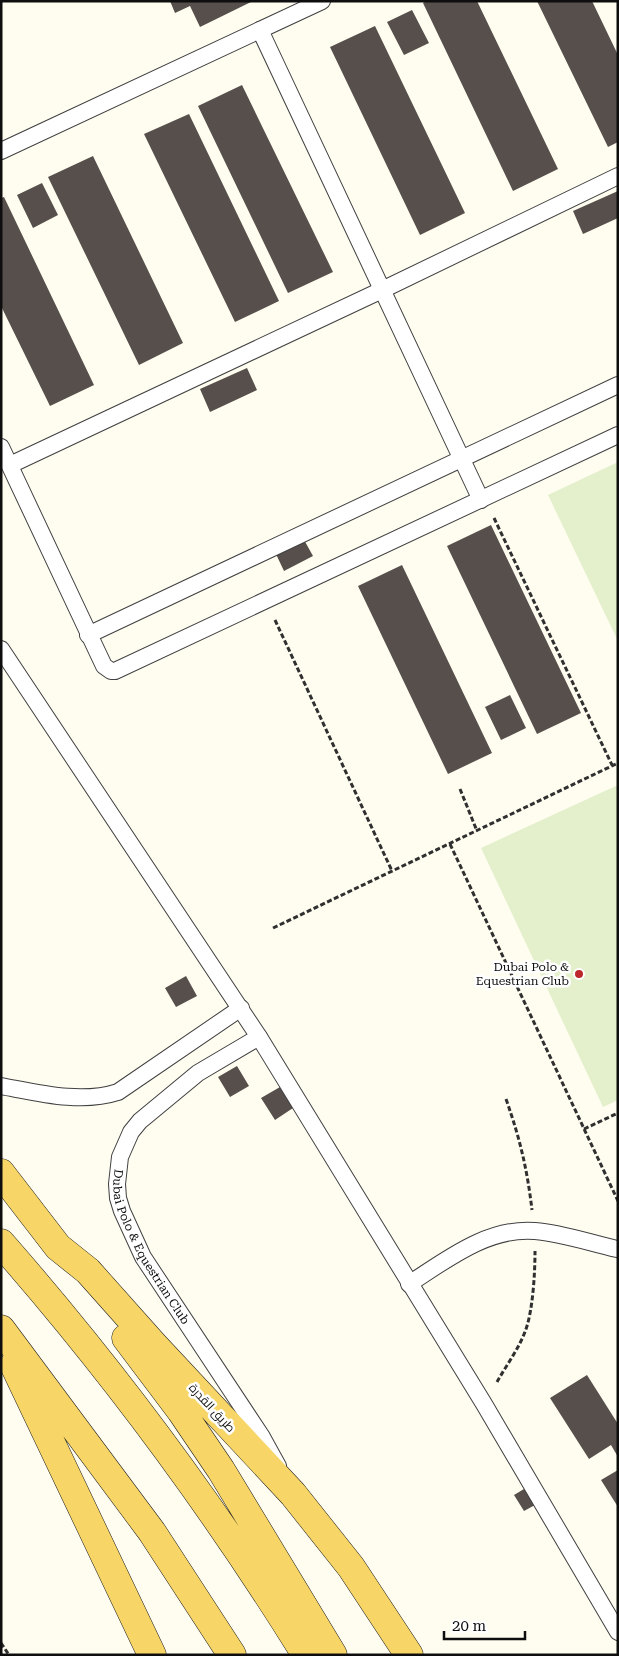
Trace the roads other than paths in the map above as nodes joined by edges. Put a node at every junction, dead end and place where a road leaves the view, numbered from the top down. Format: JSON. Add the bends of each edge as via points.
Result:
{"nodes":[{"id":1,"x":322,"y":1,"type":"edge"},
{"id":2,"x":260,"y":30,"type":"junction"},
{"id":3,"x":1,"y":150,"type":"edge"},
{"id":4,"x":618,"y":176,"type":"edge"},
{"id":5,"x":382,"y":290,"type":"junction"},
{"id":6,"x":618,"y":385,"type":"edge"},
{"id":7,"x":618,"y":435,"type":"edge"},
{"id":8,"x":1,"y":447,"type":"edge"},
{"id":9,"x":462,"y":459,"type":"junction"},
{"id":10,"x":10,"y":465,"type":"junction"},
{"id":11,"x":483,"y":499,"type":"junction"},
{"id":12,"x":88,"y":635,"type":"junction"},
{"id":13,"x":1,"y":649,"type":"edge"},
{"id":14,"x":241,"y":1008,"type":"junction"},
{"id":15,"x":260,"y":1037,"type":"junction"},
{"id":16,"x":1,"y":1086,"type":"edge"},
{"id":17,"x":1,"y":1173,"type":"edge"},
{"id":18,"x":1,"y":1244,"type":"edge"},
{"id":19,"x":58,"y":1248,"type":"junction"},
{"id":20,"x":618,"y":1248,"type":"edge"},
{"id":21,"x":618,"y":1260,"type":"edge"},
{"id":22,"x":409,"y":1284,"type":"junction"},
{"id":23,"x":1,"y":1329,"type":"edge"},
{"id":24,"x":1,"y":1338,"type":"edge"},
{"id":25,"x":293,"y":1494,"type":"junction"},
{"id":26,"x":618,"y":1632,"type":"edge"},
{"id":27,"x":152,"y":1655,"type":"edge"},
{"id":28,"x":232,"y":1655,"type":"edge"},
{"id":29,"x":306,"y":1655,"type":"edge"},
{"id":30,"x":333,"y":1655,"type":"edge"},
{"id":31,"x":409,"y":1655,"type":"edge"}],
"edges":[{"from":1,"to":2,"type":"lane"},
{"from":2,"to":3,"type":"lane"},
{"from":2,"to":5,"type":"lane"},
{"from":4,"to":5,"type":"lane"},
{"from":5,"to":9,"type":"lane"},
{"from":5,"to":10,"type":"lane"},
{"from":6,"to":9,"type":"lane"},
{"from":7,"to":11,"type":"lane"},
{"from":8,"to":10,"type":"lane"},
{"from":9,"to":11,"type":"lane"},
{"from":9,"to":12,"type":"lane"},
{"from":10,"to":12,"type":"lane"},
{"from":11,"to":12,"type":"lane","via":[[115,671],[104,666]]},
{"from":13,"to":14,"type":"lane"},
{"from":14,"to":15,"type":"lane"},
{"from":14,"to":16,"type":"lane","via":[[118,1092],[91,1098],[49,1095]]},
{"from":15,"to":22,"type":"lane"},
{"from":15,"to":25,"type":"lane","name":"Dubai Polo & Equestrian Club","via":[[198,1072],[140,1121],[120,1157],[118,1198],[143,1256],[262,1437]]},
{"from":17,"to":19,"type":"main road","name":"طريق القدرة"},
{"from":18,"to":29,"type":"main road","via":[[72,1328],[175,1462]]},
{"from":19,"to":25,"type":"main road","name":"طريق القدرة","via":[[88,1271]]},
{"from":19,"to":30,"type":"main road","via":[[181,1411],[221,1470]]},
{"from":20,"to":21,"type":"lane"},
{"from":20,"to":22,"type":"lane","via":[[556,1234],[518,1231],[472,1246]]},
{"from":22,"to":26,"type":"lane","via":[[484,1404]]},
{"from":23,"to":28,"type":"main road","via":[[152,1532]]},
{"from":24,"to":27,"type":"main road"},
{"from":25,"to":31,"type":"main road","name":"طريق القدرة","via":[[351,1567]]}]}
